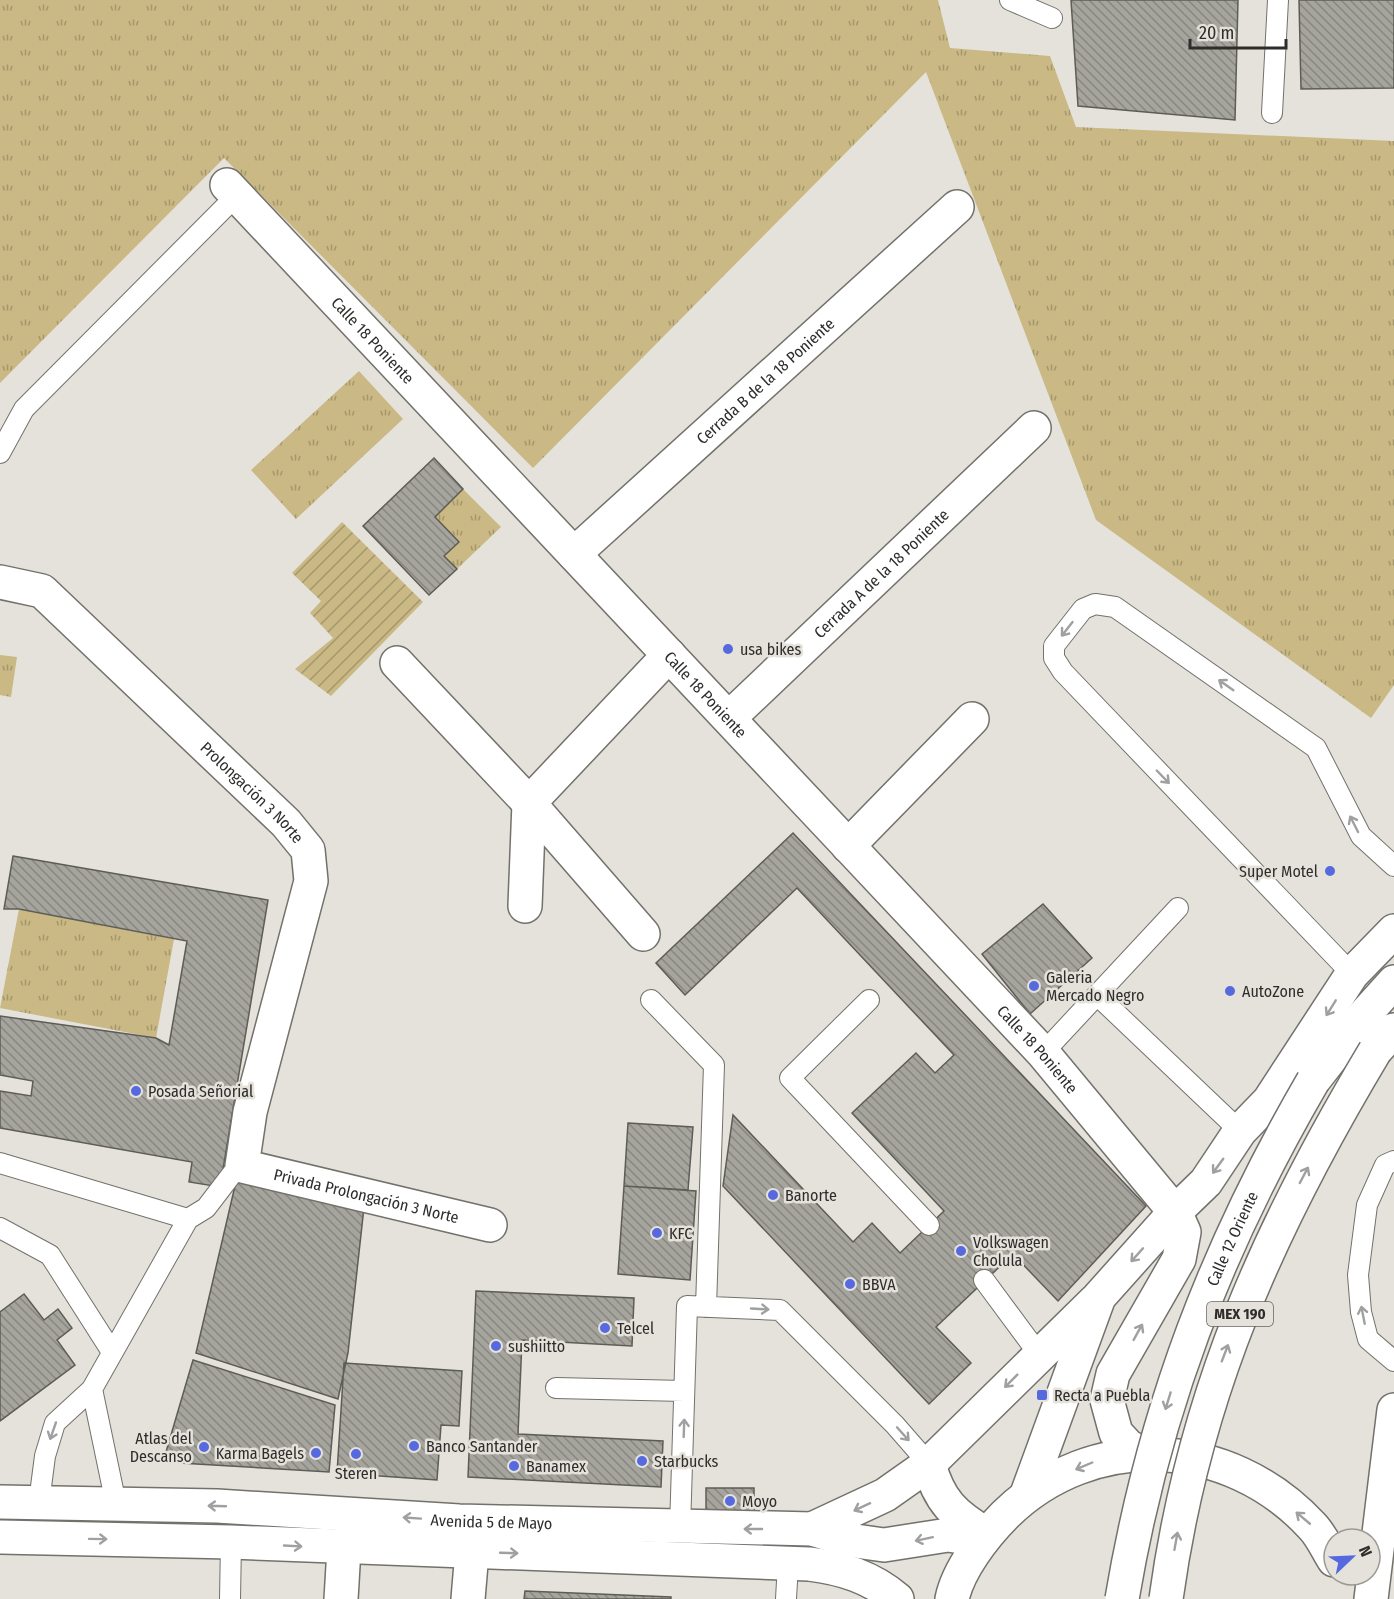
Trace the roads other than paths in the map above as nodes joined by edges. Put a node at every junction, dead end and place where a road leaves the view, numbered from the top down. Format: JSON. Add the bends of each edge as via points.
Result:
{"nodes":[{"id":1,"x":1010,"y":0,"type":"edge"},
{"id":2,"x":1278,"y":0,"type":"edge"},
{"id":3,"x":1052,"y":18,"type":"dead end"},
{"id":4,"x":1272,"y":113,"type":"dead end"},
{"id":5,"x":232,"y":190,"type":"joint"},
{"id":6,"x":957,"y":207,"type":"dead end"},
{"id":7,"x":1034,"y":428,"type":"dead end"},
{"id":8,"x":0,"y":453,"type":"edge"},
{"id":9,"x":574,"y":554,"type":"junction"},
{"id":10,"x":0,"y":582,"type":"edge"},
{"id":11,"x":669,"y":655,"type":"junction"},
{"id":12,"x":397,"y":663,"type":"dead end"},
{"id":13,"x":729,"y":718,"type":"junction"},
{"id":14,"x":972,"y":719,"type":"dead end"},
{"id":15,"x":529,"y":802,"type":"junction"},
{"id":16,"x":848,"y":846,"type":"junction"},
{"id":17,"x":1394,"y":866,"type":"edge"},
{"id":18,"x":525,"y":906,"type":"dead end"},
{"id":19,"x":1178,"y":908,"type":"dead end"},
{"id":20,"x":1394,"y":931,"type":"edge"},
{"id":21,"x":643,"y":934,"type":"dead end"},
{"id":22,"x":1352,"y":974,"type":"junction"},
{"id":23,"x":1394,"y":982,"type":"edge"},
{"id":24,"x":1098,"y":996,"type":"junction"},
{"id":25,"x":651,"y":1000,"type":"dead end"},
{"id":26,"x":869,"y":1000,"type":"dead end"},
{"id":27,"x":1384,"y":1041,"type":"edge"},
{"id":28,"x":1043,"y":1053,"type":"junction"},
{"id":29,"x":1240,"y":1131,"type":"junction"},
{"id":30,"x":1394,"y":1161,"type":"edge"},
{"id":31,"x":0,"y":1163,"type":"edge"},
{"id":32,"x":242,"y":1166,"type":"junction"},
{"id":33,"x":1175,"y":1212,"type":"junction"},
{"id":34,"x":188,"y":1219,"type":"junction"},
{"id":35,"x":490,"y":1224,"type":"dead end"},
{"id":36,"x":929,"y":1225,"type":"dead end"},
{"id":37,"x":0,"y":1228,"type":"edge"},
{"id":38,"x":984,"y":1281,"type":"dead end"},
{"id":39,"x":1099,"y":1297,"type":"junction"},
{"id":40,"x":706,"y":1307,"type":"junction"},
{"id":41,"x":112,"y":1352,"type":"junction"},
{"id":42,"x":1038,"y":1353,"type":"junction"},
{"id":43,"x":1394,"y":1361,"type":"edge"},
{"id":44,"x":556,"y":1388,"type":"dead end"},
{"id":45,"x":92,"y":1389,"type":"junction"},
{"id":46,"x":684,"y":1391,"type":"junction"},
{"id":47,"x":1394,"y":1410,"type":"edge"},
{"id":48,"x":1141,"y":1453,"type":"junction"},
{"id":49,"x":929,"y":1464,"type":"junction"},
{"id":50,"x":1391,"y":1475,"type":"edge"},
{"id":51,"x":1027,"y":1494,"type":"junction"},
{"id":52,"x":0,"y":1502,"type":"edge"},
{"id":53,"x":39,"y":1502,"type":"junction"},
{"id":54,"x":116,"y":1504,"type":"junction"},
{"id":55,"x":680,"y":1528,"type":"junction"},
{"id":56,"x":812,"y":1529,"type":"junction"},
{"id":57,"x":0,"y":1537,"type":"edge"},
{"id":58,"x":984,"y":1537,"type":"junction"},
{"id":59,"x":1322,"y":1541,"type":"edge"},
{"id":60,"x":231,"y":1542,"type":"junction"},
{"id":61,"x":344,"y":1549,"type":"junction"},
{"id":62,"x":472,"y":1552,"type":"junction"},
{"id":63,"x":788,"y":1563,"type":"junction"},
{"id":64,"x":230,"y":1599,"type":"edge"},
{"id":65,"x":341,"y":1599,"type":"edge"},
{"id":66,"x":468,"y":1599,"type":"edge"},
{"id":67,"x":786,"y":1599,"type":"edge"},
{"id":68,"x":897,"y":1599,"type":"edge"},
{"id":69,"x":952,"y":1599,"type":"edge"},
{"id":70,"x":1122,"y":1599,"type":"edge"},
{"id":71,"x":1166,"y":1599,"type":"edge"},
{"id":72,"x":1371,"y":1599,"type":"edge"}],
"edges":[{"from":1,"to":3,"type":"lane"},
{"from":2,"to":4,"type":"lane"},
{"from":5,"to":8,"type":"lane","via":[[24,409]]},
{"from":5,"to":9,"type":"main road","name":"Calle 18 Poniente"},
{"from":6,"to":9,"type":"main road","name":"Cerrada B de la 18 Poniente"},
{"from":7,"to":13,"type":"main road","name":"Cerrada A de la 18 Poniente"},
{"from":9,"to":11,"type":"main road","name":"Calle 18 Poniente"},
{"from":10,"to":32,"type":"main road","name":"Prolongación 3 Norte","via":[[42,591],[286,823],[308,850],[311,881],[250,1112]]},
{"from":11,"to":13,"type":"main road","name":"Calle 18 Poniente"},
{"from":11,"to":15,"type":"main road"},
{"from":12,"to":15,"type":"main road"},
{"from":13,"to":16,"type":"main road","name":"Calle 18 Poniente"},
{"from":14,"to":16,"type":"main road"},
{"from":15,"to":18,"type":"main road"},
{"from":15,"to":21,"type":"main road"},
{"from":16,"to":28,"type":"main road","name":"Calle 18 Poniente"},
{"from":17,"to":22,"type":"lane","one_way":true,"via":[[1360,836],[1316,748],[1115,607],[1095,604],[1083,609],[1054,646],[1054,658],[1063,672]]},
{"from":19,"to":24,"type":"lane"},
{"from":20,"to":22,"type":"main road"},
{"from":22,"to":29,"type":"main road","one_way":true,"via":[[1269,1101]]},
{"from":23,"to":70,"type":"main road","name":"Calle 12 Oriente","number":"MEX 190","one_way":true,"bridge":true,"via":[[1313,1081],[1253,1190],[1195,1322],[1149,1462]]},
{"from":24,"to":28,"type":"lane"},
{"from":24,"to":29,"type":"lane"},
{"from":25,"to":40,"type":"lane","via":[[714,1065]]},
{"from":26,"to":36,"type":"lane","via":[[790,1078]]},
{"from":71,"to":27,"type":"main road","number":"MEX 190","one_way":true,"bridge":true,"via":[[1182,1505],[1221,1362],[1299,1185]]},
{"from":28,"to":33,"type":"main road","name":"Calle 18 Poniente"},
{"from":29,"to":33,"type":"main road","one_way":true,"via":[[1206,1182]]},
{"from":43,"to":30,"type":"lane","one_way":true,"via":[[1368,1339],[1358,1275],[1367,1205],[1385,1165]]},
{"from":31,"to":34,"type":"lane"},
{"from":32,"to":34,"type":"lane","via":[[206,1208]]},
{"from":32,"to":35,"type":"main road","name":"Privada Prolongación 3 Norte"},
{"from":33,"to":39,"type":"main road","one_way":true},
{"from":48,"to":33,"type":"main road","one_way":true,"via":[[1116,1433],[1107,1400],[1113,1374],[1179,1258],[1184,1232]]},
{"from":34,"to":41,"type":"lane"},
{"from":37,"to":41,"type":"lane","via":[[50,1255]]},
{"from":38,"to":42,"type":"lane"},
{"from":39,"to":42,"type":"main road"},
{"from":39,"to":51,"type":"main road"},
{"from":40,"to":46,"type":"lane","via":[[687,1306]]},
{"from":40,"to":49,"type":"lane","one_way":true,"via":[[780,1310]]},
{"from":41,"to":45,"type":"lane"},
{"from":42,"to":49,"type":"main road","one_way":true},
{"from":44,"to":46,"type":"lane"},
{"from":45,"to":53,"type":"lane","one_way":true,"via":[[55,1423],[45,1456]]},
{"from":45,"to":54,"type":"lane"},
{"from":55,"to":46,"type":"lane","one_way":true},
{"from":47,"to":50,"type":"main road"},
{"from":48,"to":51,"type":"main road","one_way":true,"via":[[1088,1463]]},
{"from":59,"to":48,"type":"main road","one_way":true,"via":[[1313,1526],[1263,1484],[1204,1459]]},
{"from":49,"to":56,"type":"main road","one_way":true,"via":[[885,1495]]},
{"from":49,"to":58,"type":"main road","via":[[946,1505]]},
{"from":50,"to":72,"type":"main road"},
{"from":51,"to":58,"type":"main road"},
{"from":52,"to":53,"type":"main road","name":"Avenida 5 de Mayo"},
{"from":53,"to":54,"type":"main road","name":"Avenida 5 de Mayo"},
{"from":55,"to":54,"type":"main road","name":"Avenida 5 de Mayo","one_way":true},
{"from":56,"to":55,"type":"main road","name":"Avenida 5 de Mayo","one_way":true},
{"from":58,"to":56,"type":"main road","name":"Avenida 5 de Mayo","one_way":true,"via":[[948,1535],[884,1545]]},
{"from":57,"to":60,"type":"main road","name":"Avenida 5 de Mayo","one_way":true},
{"from":58,"to":69,"type":"main road"},
{"from":60,"to":61,"type":"main road","name":"Avenida 5 de Mayo","one_way":true},
{"from":60,"to":64,"type":"lane"},
{"from":61,"to":62,"type":"main road","name":"Avenida 5 de Mayo"},
{"from":61,"to":65,"type":"main road"},
{"from":62,"to":63,"type":"main road","name":"Avenida 5 de Mayo","one_way":true},
{"from":62,"to":66,"type":"main road"},
{"from":63,"to":67,"type":"lane"},
{"from":63,"to":68,"type":"main road","name":"Avenida 5 de Mayo","via":[[851,1572]]}]}
